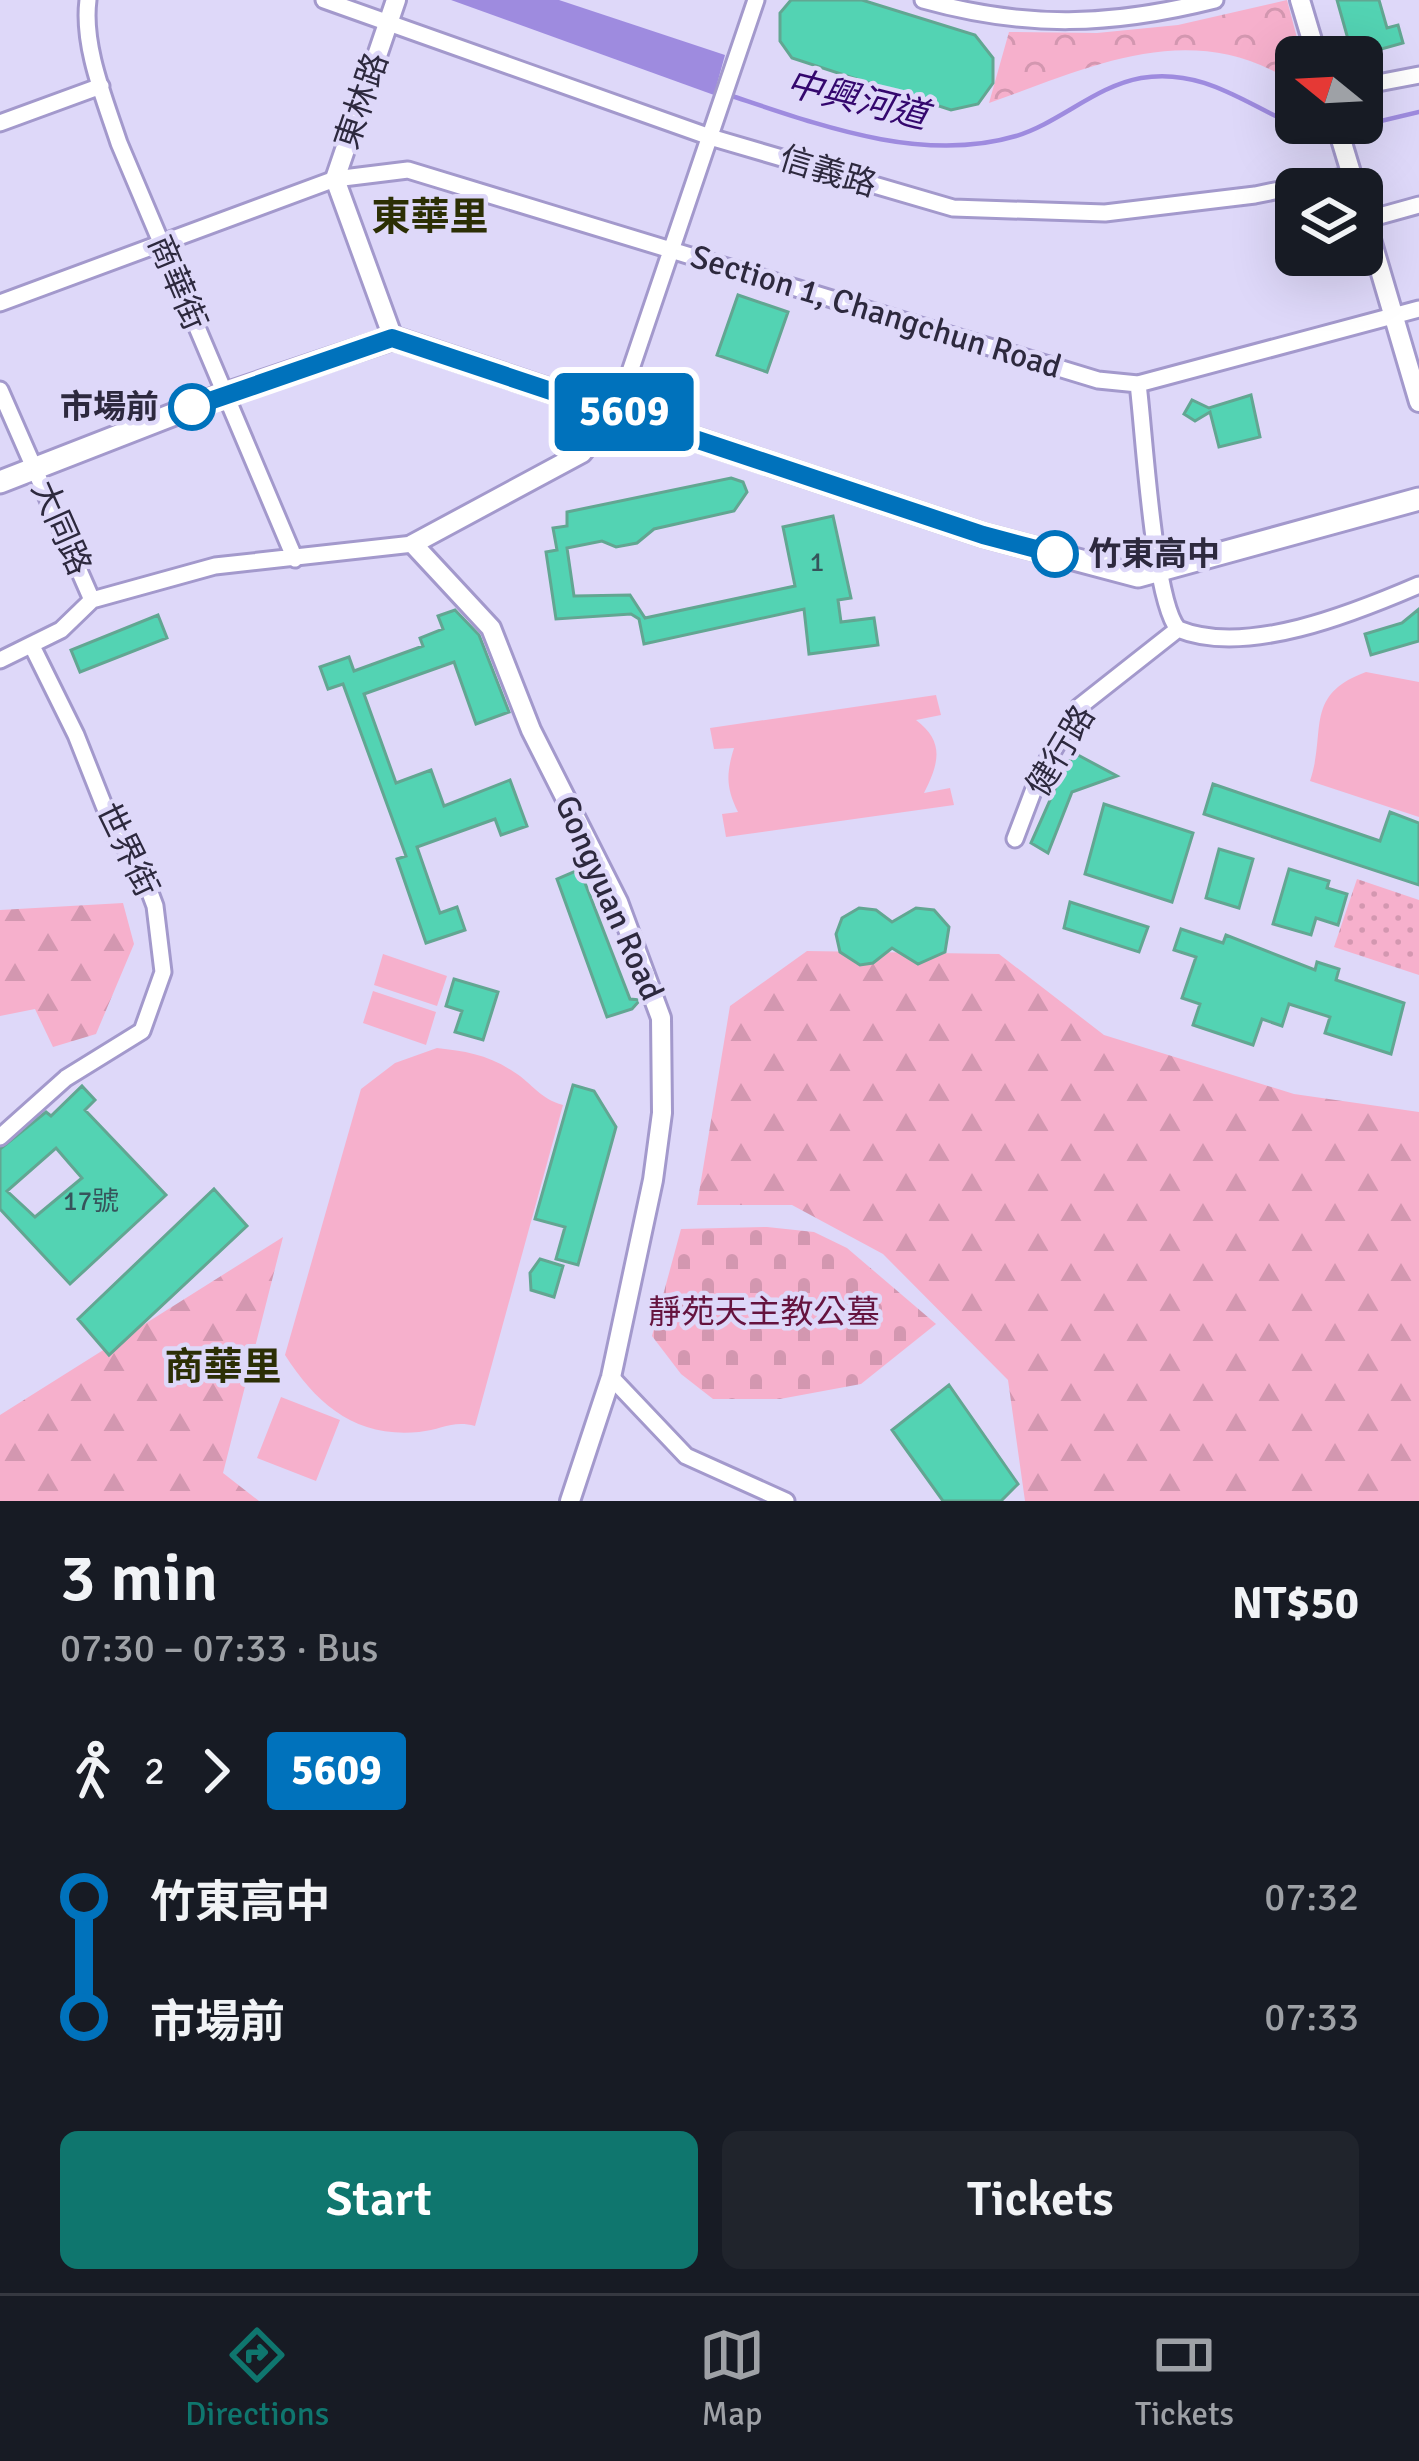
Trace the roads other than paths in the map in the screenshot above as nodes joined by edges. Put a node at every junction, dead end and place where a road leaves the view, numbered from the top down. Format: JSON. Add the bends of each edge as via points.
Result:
{"nodes":[{"id":1,"x":88,"y":0,"type":"edge"},
{"id":2,"x":324,"y":0,"type":"edge"},
{"id":3,"x":396,"y":0,"type":"edge"},
{"id":4,"x":756,"y":0,"type":"edge"},
{"id":5,"x":923,"y":0,"type":"edge"},
{"id":6,"x":1215,"y":0,"type":"edge"},
{"id":7,"x":1300,"y":0,"type":"edge"},
{"id":8,"x":389,"y":22,"type":"junction"},
{"id":9,"x":1311,"y":36,"type":"edge"},
{"id":10,"x":1419,"y":75,"type":"edge"},
{"id":11,"x":1383,"y":82,"type":"edge"},
{"id":12,"x":101,"y":86,"type":"junction"},
{"id":13,"x":0,"y":123,"type":"edge"},
{"id":14,"x":710,"y":137,"type":"junction"},
{"id":15,"x":335,"y":179,"type":"junction"},
{"id":16,"x":1275,"y":192,"type":"edge"},
{"id":17,"x":1419,"y":205,"type":"edge"},
{"id":18,"x":1383,"y":212,"type":"edge"},
{"id":19,"x":160,"y":244,"type":"junction"},
{"id":20,"x":671,"y":249,"type":"junction"},
{"id":21,"x":1382,"y":276,"type":"edge"},
{"id":22,"x":0,"y":303,"type":"edge"},
{"id":23,"x":1419,"y":309,"type":"edge"},
{"id":24,"x":1394,"y":316,"type":"junction"},
{"id":25,"x":392,"y":338,"type":"junction"},
{"id":26,"x":1138,"y":384,"type":"junction"},
{"id":27,"x":0,"y":390,"type":"edge"},
{"id":28,"x":226,"y":394,"type":"junction"},
{"id":29,"x":1419,"y":402,"type":"edge"},
{"id":30,"x":617,"y":410,"type":"junction"},
{"id":31,"x":35,"y":470,"type":"junction"},
{"id":32,"x":0,"y":482,"type":"edge"},
{"id":33,"x":1419,"y":499,"type":"edge"},
{"id":34,"x":412,"y":544,"type":"junction"},
{"id":35,"x":295,"y":559,"type":"junction"},
{"id":36,"x":1161,"y":571,"type":"junction"},
{"id":37,"x":1419,"y":585,"type":"edge"},
{"id":38,"x":92,"y":600,"type":"junction"},
{"id":39,"x":1178,"y":629,"type":"junction"},
{"id":40,"x":32,"y":646,"type":"junction"},
{"id":41,"x":0,"y":660,"type":"edge"},
{"id":42,"x":1015,"y":838,"type":"dead end"},
{"id":43,"x":0,"y":1137,"type":"edge"},
{"id":44,"x":611,"y":1377,"type":"junction"},
{"id":45,"x":570,"y":1501,"type":"edge"},
{"id":46,"x":786,"y":1501,"type":"edge"}],
"edges":[{"from":1,"to":12,"type":"street","name":"商華街"},
{"from":2,"to":8,"type":"street","name":"信義路"},
{"from":3,"to":8,"type":"street","name":"東林路"},
{"from":4,"to":14,"type":"street"},
{"from":5,"to":6,"type":"street","via":[[1019,20],[1097,24]]},
{"from":7,"to":9,"type":"street"},
{"from":8,"to":14,"type":"street","name":"信義路"},
{"from":8,"to":15,"type":"street","name":"東林路"},
{"from":10,"to":11,"type":"street"},
{"from":12,"to":13,"type":"street"},
{"from":12,"to":19,"type":"street","name":"商華街"},
{"from":14,"to":16,"type":"street","name":"信義路","via":[[953,208],[1105,213]]},
{"from":14,"to":20,"type":"street"},
{"from":15,"to":19,"type":"street","name":"Section 1, Changchun Road"},
{"from":15,"to":20,"type":"street","name":"Section 1, Changchun Road","via":[[408,170]]},
{"from":15,"to":25,"type":"street","name":"東林路"},
{"from":17,"to":18,"type":"street"},
{"from":19,"to":22,"type":"street","name":"Section 1, Changchun Road"},
{"from":19,"to":28,"type":"street","name":"商華街"},
{"from":20,"to":26,"type":"street","name":"Section 1, Changchun Road","via":[[1098,380]]},
{"from":20,"to":30,"type":"street"},
{"from":21,"to":24,"type":"street"},
{"from":23,"to":24,"type":"street","name":"Section 1, Changchun Road"},
{"from":24,"to":26,"type":"street","name":"Section 1, Changchun Road"},
{"from":24,"to":29,"type":"street"},
{"from":25,"to":28,"type":"main road"},
{"from":25,"to":30,"type":"main road"},
{"from":26,"to":36,"type":"street"},
{"from":27,"to":31,"type":"street","name":"大同路"},
{"from":28,"to":31,"type":"main road"},
{"from":28,"to":35,"type":"street","name":"商華街"},
{"from":30,"to":34,"type":"street","via":[[582,454]]},
{"from":30,"to":36,"type":"main road","via":[[983,535],[1138,576]]},
{"from":31,"to":32,"type":"main road"},
{"from":31,"to":38,"type":"street","name":"大同路"},
{"from":33,"to":36,"type":"main road"},
{"from":34,"to":35,"type":"street"},
{"from":34,"to":44,"type":"street","name":"Gongyuan Road","via":[[491,628],[656,992],[662,1113]]},
{"from":35,"to":38,"type":"street","via":[[215,566]]},
{"from":36,"to":39,"type":"street"},
{"from":37,"to":39,"type":"street","via":[[1346,616],[1226,640]]},
{"from":38,"to":40,"type":"street"},
{"from":39,"to":42,"type":"street","name":"健行路","via":[[1079,707],[1040,772]]},
{"from":40,"to":41,"type":"street"},
{"from":40,"to":43,"type":"street","name":"世界街","via":[[118,841],[137,859],[154,906],[163,972],[142,1031],[66,1078]]},
{"from":44,"to":45,"type":"street","name":"Gongyuan Road"},
{"from":44,"to":46,"type":"street","via":[[686,1456]]}]}
